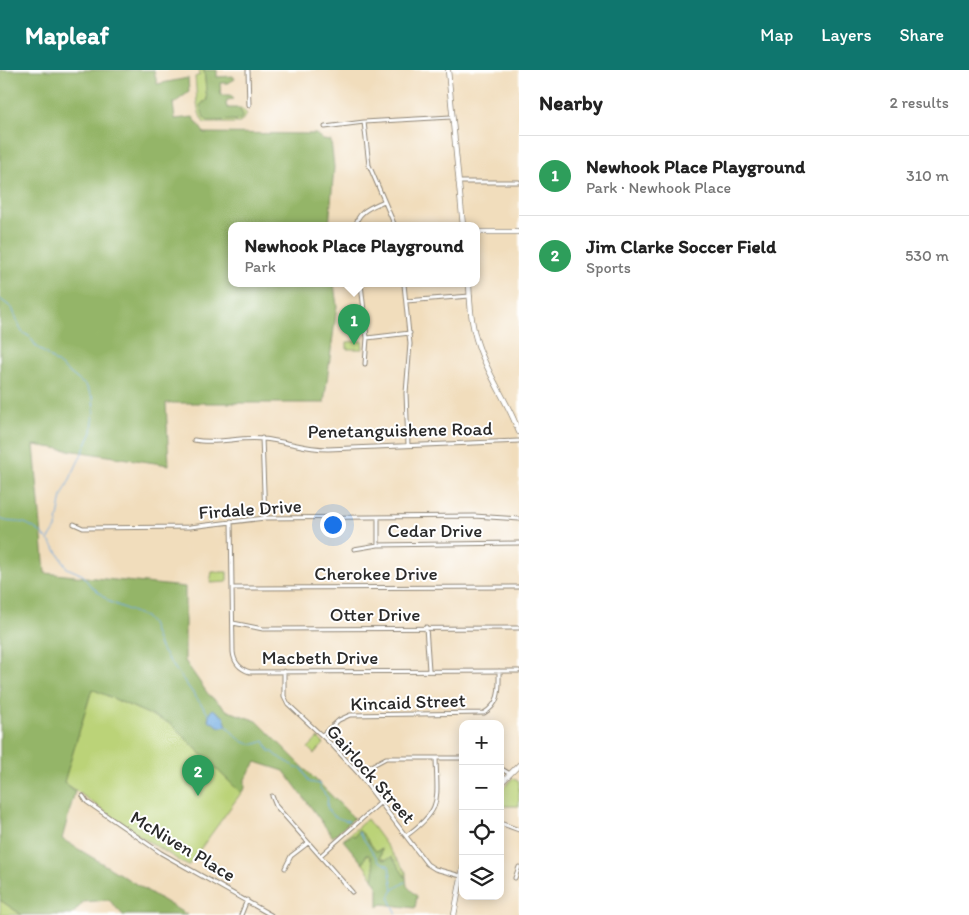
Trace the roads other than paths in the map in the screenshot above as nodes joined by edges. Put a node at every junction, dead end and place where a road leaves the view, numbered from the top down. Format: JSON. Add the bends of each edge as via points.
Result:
{"nodes":[{"id":1,"x":248,"y":70,"type":"edge"},
{"id":2,"x":448,"y":70,"type":"edge"},
{"id":3,"x":249,"y":105,"type":"dead end"},
{"id":4,"x":451,"y":117,"type":"junction"},
{"id":5,"x":364,"y":122,"type":"junction"},
{"id":6,"x":325,"y":127,"type":"dead end"},
{"id":7,"x":458,"y":182,"type":"junction"},
{"id":8,"x":519,"y":182,"type":"edge"},
{"id":9,"x":384,"y":201,"type":"junction"},
{"id":10,"x":357,"y":222,"type":"edge"},
{"id":11,"x":393,"y":222,"type":"edge"},
{"id":12,"x":463,"y":222,"type":"edge"},
{"id":13,"x":480,"y":232,"type":"edge"},
{"id":14,"x":519,"y":232,"type":"edge"},
{"id":15,"x":361,"y":287,"type":"edge"},
{"id":16,"x":404,"y":287,"type":"edge"},
{"id":17,"x":468,"y":287,"type":"edge"},
{"id":18,"x":470,"y":296,"type":"junction"},
{"id":19,"x":406,"y":301,"type":"junction"},
{"id":20,"x":410,"y":333,"type":"junction"},
{"id":21,"x":367,"y":338,"type":"junction"},
{"id":22,"x":365,"y":364,"type":"dead end"},
{"id":23,"x":519,"y":432,"type":"edge"},
{"id":24,"x":262,"y":438,"type":"junction"},
{"id":25,"x":194,"y":440,"type":"dead end"},
{"id":26,"x":519,"y":441,"type":"edge"},
{"id":27,"x":408,"y":445,"type":"junction"},
{"id":28,"x":265,"y":518,"type":"junction"},
{"id":29,"x":378,"y":518,"type":"junction"},
{"id":30,"x":519,"y":519,"type":"edge"},
{"id":31,"x":231,"y":521,"type":"junction"},
{"id":32,"x":74,"y":524,"type":"dead end"},
{"id":33,"x":519,"y":544,"type":"edge"},
{"id":34,"x":378,"y":545,"type":"junction"},
{"id":35,"x":354,"y":549,"type":"dead end"},
{"id":36,"x":519,"y":587,"type":"edge"},
{"id":37,"x":232,"y":588,"type":"junction"},
{"id":38,"x":233,"y":623,"type":"junction"},
{"id":39,"x":426,"y":627,"type":"junction"},
{"id":40,"x":519,"y":628,"type":"edge"},
{"id":41,"x":429,"y":670,"type":"junction"},
{"id":42,"x":284,"y":671,"type":"junction"},
{"id":43,"x":499,"y":671,"type":"junction"},
{"id":44,"x":519,"y":671,"type":"edge"},
{"id":45,"x":322,"y":735,"type":"junction"},
{"id":46,"x":436,"y":758,"type":"junction"},
{"id":47,"x":459,"y":758,"type":"edge"},
{"id":48,"x":519,"y":765,"type":"edge"},
{"id":49,"x":504,"y":770,"type":"edge"},
{"id":50,"x":358,"y":773,"type":"junction"},
{"id":51,"x":510,"y":774,"type":"junction"},
{"id":52,"x":504,"y":780,"type":"edge"},
{"id":53,"x":83,"y":796,"type":"dead end"},
{"id":54,"x":272,"y":796,"type":"dead end"},
{"id":55,"x":381,"y":802,"type":"junction"},
{"id":56,"x":504,"y":824,"type":"edge"},
{"id":57,"x":519,"y":830,"type":"edge"},
{"id":58,"x":406,"y":836,"type":"junction"},
{"id":59,"x":308,"y":843,"type":"junction"},
{"id":60,"x":320,"y":856,"type":"junction"},
{"id":61,"x":519,"y":867,"type":"edge"},
{"id":62,"x":285,"y":868,"type":"dead end"},
{"id":63,"x":459,"y":875,"type":"edge"},
{"id":64,"x":515,"y":878,"type":"dead end"},
{"id":65,"x":459,"y":887,"type":"edge"},
{"id":66,"x":352,"y":892,"type":"dead end"},
{"id":67,"x":247,"y":900,"type":"junction"},
{"id":68,"x":241,"y":915,"type":"edge"},
{"id":69,"x":271,"y":915,"type":"edge"},
{"id":70,"x":454,"y":915,"type":"edge"}],
"edges":[{"from":1,"to":3,"type":"street"},
{"from":2,"to":4,"type":"street"},
{"from":4,"to":5,"type":"street"},
{"from":4,"to":7,"type":"street"},
{"from":5,"to":6,"type":"street"},
{"from":5,"to":9,"type":"street","via":[[368,162]]},
{"from":7,"to":8,"type":"street"},
{"from":7,"to":12,"type":"street"},
{"from":9,"to":10,"type":"street","via":[[362,212]]},
{"from":9,"to":11,"type":"street"},
{"from":13,"to":14,"type":"street"},
{"from":15,"to":21,"type":"street"},
{"from":16,"to":19,"type":"street"},
{"from":17,"to":18,"type":"street"},
{"from":18,"to":19,"type":"street"},
{"from":18,"to":23,"type":"street","via":[[474,333],[480,351]]},
{"from":19,"to":20,"type":"street"},
{"from":20,"to":21,"type":"street"},
{"from":20,"to":27,"type":"street","via":[[406,394]]},
{"from":21,"to":22,"type":"street"},
{"from":24,"to":25,"type":"street","name":"Penetanguishene Road"},
{"from":24,"to":27,"type":"street","name":"Penetanguishene Road","via":[[320,449]]},
{"from":24,"to":28,"type":"street"},
{"from":26,"to":27,"type":"street","name":"Penetanguishene Road"},
{"from":28,"to":29,"type":"street","name":"Firdale Drive"},
{"from":28,"to":31,"type":"street","name":"Firdale Drive"},
{"from":29,"to":30,"type":"street","name":"Firdale Drive","via":[[474,516]]},
{"from":29,"to":34,"type":"street","name":"Cedar Drive"},
{"from":31,"to":32,"type":"street","name":"Firdale Drive","via":[[190,527],[84,528]]},
{"from":31,"to":37,"type":"street","name":"Macbeth Drive"},
{"from":33,"to":34,"type":"street","name":"Cedar Drive"},
{"from":34,"to":35,"type":"street"},
{"from":36,"to":37,"type":"street","name":"Cherokee Drive"},
{"from":37,"to":38,"type":"street","name":"Macbeth Drive"},
{"from":38,"to":39,"type":"street","name":"Otter Drive","via":[[263,629]]},
{"from":38,"to":42,"type":"street","name":"Macbeth Drive","via":[[234,658],[240,667],[250,672]]},
{"from":39,"to":40,"type":"street","name":"Otter Drive"},
{"from":39,"to":41,"type":"street"},
{"from":41,"to":42,"type":"street","name":"Macbeth Drive"},
{"from":41,"to":43,"type":"street","name":"Macbeth Drive"},
{"from":42,"to":45,"type":"street","name":"Gairlock Street","via":[[284,696],[288,704]]},
{"from":43,"to":44,"type":"street","name":"Macbeth Drive"},
{"from":43,"to":45,"type":"street","name":"Kincaid Street","via":[[497,700],[484,713],[350,715]]},
{"from":45,"to":50,"type":"street","name":"Gairlock Street"},
{"from":46,"to":47,"type":"street"},
{"from":46,"to":50,"type":"street","via":[[386,758]]},
{"from":46,"to":58,"type":"street","via":[[434,807],[427,819]]},
{"from":48,"to":51,"type":"street"},
{"from":49,"to":51,"type":"street"},
{"from":50,"to":55,"type":"street","name":"Gairlock Street"},
{"from":51,"to":52,"type":"street"},
{"from":53,"to":67,"type":"street","name":"McNiven Place","via":[[161,853]]},
{"from":54,"to":59,"type":"street","via":[[276,806]]},
{"from":55,"to":58,"type":"street","name":"Gairlock Street"},
{"from":55,"to":60,"type":"street"},
{"from":56,"to":57,"type":"street"},
{"from":58,"to":63,"type":"street","name":"Gairlock Street","via":[[431,867]]},
{"from":59,"to":60,"type":"street"},
{"from":59,"to":62,"type":"street","via":[[291,856]]},
{"from":60,"to":66,"type":"street"},
{"from":61,"to":64,"type":"street"},
{"from":65,"to":70,"type":"street"},
{"from":67,"to":68,"type":"street"},
{"from":67,"to":69,"type":"street","name":"McNiven Place"}]}
